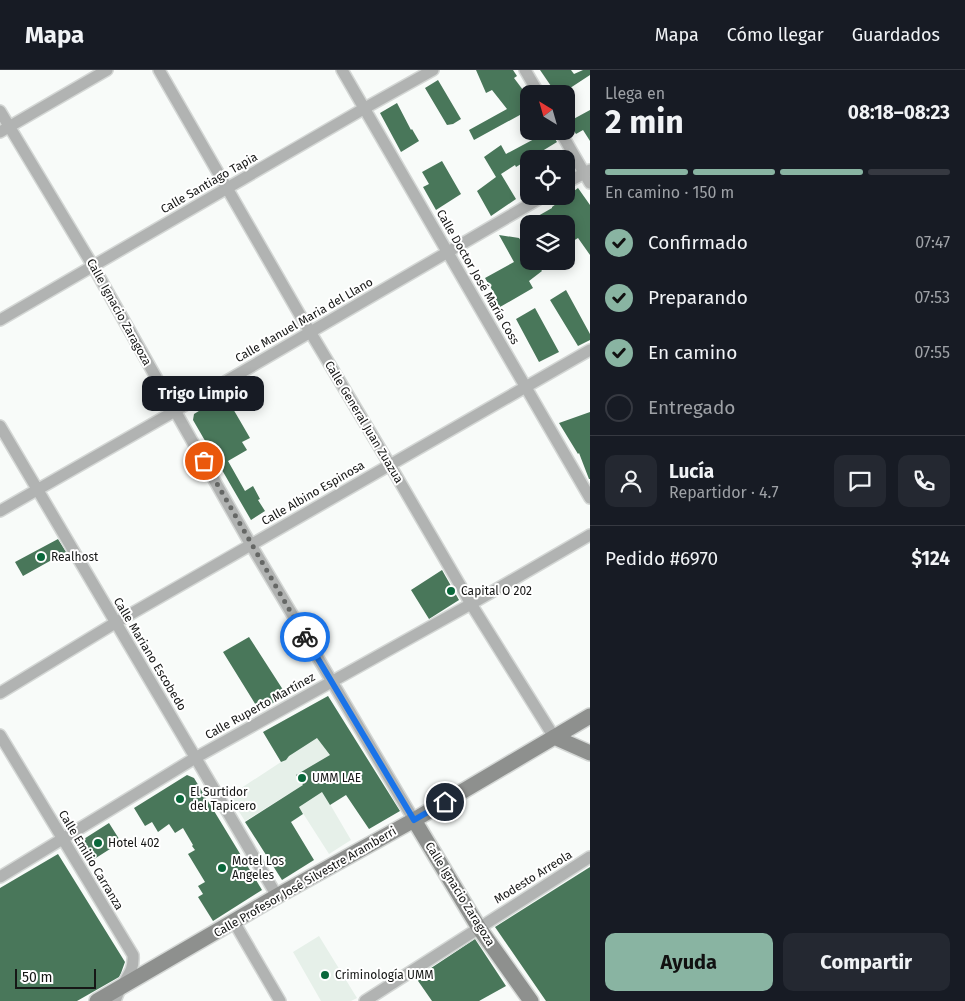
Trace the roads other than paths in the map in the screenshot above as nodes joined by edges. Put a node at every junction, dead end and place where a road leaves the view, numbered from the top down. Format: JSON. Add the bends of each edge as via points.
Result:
{"nodes":[{"id":1,"x":107,"y":70,"type":"edge"},
{"id":2,"x":159,"y":70,"type":"edge"},
{"id":3,"x":342,"y":70,"type":"edge"},
{"id":4,"x":433,"y":70,"type":"edge"},
{"id":5,"x":525,"y":70,"type":"edge"},
{"id":6,"x":533,"y":85,"type":"edge"},
{"id":7,"x":365,"y":108,"type":"junction"},
{"id":8,"x":0,"y":111,"type":"edge"},
{"id":9,"x":5,"y":130,"type":"edge"},
{"id":10,"x":566,"y":140,"type":"edge"},
{"id":11,"x":588,"y":175,"type":"edge"},
{"id":12,"x":575,"y":180,"type":"edge"},
{"id":13,"x":227,"y":188,"type":"junction"},
{"id":14,"x":528,"y":205,"type":"edge"},
{"id":15,"x":447,"y":252,"type":"junction"},
{"id":16,"x":93,"y":266,"type":"junction"},
{"id":17,"x":0,"y":320,"type":"edge"},
{"id":18,"x":311,"y":332,"type":"junction"},
{"id":19,"x":590,"y":350,"type":"edge"},
{"id":20,"x":526,"y":387,"type":"junction"},
{"id":21,"x":175,"y":411,"type":"junction"},
{"id":22,"x":0,"y":426,"type":"edge"},
{"id":23,"x":390,"y":465,"type":"junction"},
{"id":24,"x":37,"y":490,"type":"junction"},
{"id":25,"x":590,"y":498,"type":"edge"},
{"id":26,"x":0,"y":511,"type":"edge"},
{"id":27,"x":590,"y":536,"type":"edge"},
{"id":28,"x":251,"y":545,"type":"junction"},
{"id":29,"x":471,"y":604,"type":"junction"},
{"id":30,"x":115,"y":623,"type":"junction"},
{"id":31,"x":332,"y":681,"type":"junction"},
{"id":32,"x":0,"y":693,"type":"edge"},
{"id":33,"x":590,"y":716,"type":"edge"},
{"id":34,"x":0,"y":735,"type":"edge"},
{"id":35,"x":554,"y":737,"type":"junction"},
{"id":36,"x":590,"y":753,"type":"edge"},
{"id":37,"x":195,"y":758,"type":"junction"},
{"id":38,"x":414,"y":820,"type":"junction"},
{"id":39,"x":63,"y":839,"type":"junction"},
{"id":40,"x":590,"y":857,"type":"edge"},
{"id":41,"x":0,"y":877,"type":"edge"},
{"id":42,"x":276,"y":896,"type":"junction"},
{"id":43,"x":234,"y":922,"type":"junction"},
{"id":44,"x":479,"y":928,"type":"junction"},
{"id":45,"x":117,"y":994,"type":"edge"},
{"id":46,"x":97,"y":1001,"type":"edge"},
{"id":47,"x":280,"y":1001,"type":"edge"},
{"id":48,"x":366,"y":1001,"type":"edge"},
{"id":49,"x":530,"y":1001,"type":"edge"}],
"edges":[{"from":1,"to":9,"type":"street"},
{"from":2,"to":13,"type":"street","name":"Calle General Juan Zuazua"},
{"from":3,"to":7,"type":"street","name":"Calle Doctor José María Coss"},
{"from":4,"to":7,"type":"street","name":"Calle Santiago Tapia"},
{"from":5,"to":6,"type":"street"},
{"from":7,"to":13,"type":"street","name":"Calle Santiago Tapia"},
{"from":7,"to":15,"type":"street","name":"Calle Doctor José María Coss"},
{"from":8,"to":9,"type":"street","name":"Calle Ignacio Zaragoza"},
{"from":9,"to":16,"type":"street","name":"Calle Ignacio Zaragoza"},
{"from":10,"to":11,"type":"street"},
{"from":11,"to":12,"type":"street"},
{"from":13,"to":16,"type":"street","name":"Calle Santiago Tapia"},
{"from":13,"to":18,"type":"street","name":"Calle General Juan Zuazua"},
{"from":14,"to":15,"type":"street","name":"Calle Manuel Maria del Llano"},
{"from":15,"to":18,"type":"street","name":"Calle Manuel Maria del Llano"},
{"from":15,"to":20,"type":"street","name":"Calle Doctor José María Coss"},
{"from":16,"to":17,"type":"street","name":"Calle Santiago Tapia"},
{"from":16,"to":21,"type":"street","name":"Calle Ignacio Zaragoza"},
{"from":18,"to":21,"type":"street","name":"Calle Manuel Maria del Llano"},
{"from":18,"to":23,"type":"street","name":"Calle General Juan Zuazua"},
{"from":19,"to":20,"type":"street","name":"Calle Albino Espinosa"},
{"from":20,"to":23,"type":"street","name":"Calle Albino Espinosa"},
{"from":20,"to":25,"type":"street","name":"Calle Doctor José María Coss"},
{"from":21,"to":24,"type":"street","name":"Calle Manuel Maria del Llano"},
{"from":21,"to":28,"type":"street","name":"Calle Ignacio Zaragoza"},
{"from":22,"to":24,"type":"street","name":"Calle Mariano Escobedo"},
{"from":23,"to":28,"type":"street","name":"Calle Albino Espinosa"},
{"from":23,"to":29,"type":"street","name":"Calle General Juan Zuazua"},
{"from":24,"to":26,"type":"street","name":"Calle Manuel Maria del Llano"},
{"from":24,"to":30,"type":"street","name":"Calle Mariano Escobedo"},
{"from":27,"to":29,"type":"street","name":"Calle Ruperto Martínez"},
{"from":28,"to":30,"type":"street","name":"Calle Albino Espinosa"},
{"from":28,"to":31,"type":"street","name":"Calle Ignacio Zaragoza"},
{"from":29,"to":31,"type":"street","name":"Calle Ruperto Martínez"},
{"from":29,"to":35,"type":"street","name":"Calle General Juan Zuazua"},
{"from":30,"to":32,"type":"street","name":"Calle Albino Espinosa"},
{"from":30,"to":37,"type":"street","name":"Calle Mariano Escobedo"},
{"from":31,"to":37,"type":"street","name":"Calle Ruperto Martínez"},
{"from":31,"to":38,"type":"street","name":"Calle Ignacio Zaragoza"},
{"from":33,"to":35,"type":"main road","name":"Calle Profesor José Silvestre Aramberri"},
{"from":34,"to":39,"type":"street","name":"Calle Emilio Carranza"},
{"from":35,"to":36,"type":"main road"},
{"from":35,"to":38,"type":"main road","name":"Calle Profesor José Silvestre Aramberri"},
{"from":37,"to":39,"type":"street","name":"Calle Ruperto Martínez"},
{"from":37,"to":42,"type":"street","name":"Calle Mariano Escobedo"},
{"from":38,"to":42,"type":"main road","name":"Calle Profesor José Silvestre Aramberri"},
{"from":38,"to":44,"type":"main road","name":"Calle Ignacio Zaragoza"},
{"from":39,"to":41,"type":"street","name":"Calle Ruperto Martínez"},
{"from":39,"to":45,"type":"street","name":"Calle Emilio Carranza","via":[[133,955],[130,973]]},
{"from":40,"to":44,"type":"street","name":"Modesto Arreola"},
{"from":42,"to":43,"type":"main road","name":"Calle Profesor José Silvestre Aramberri"},
{"from":43,"to":45,"type":"main road","name":"Calle Profesor José Silvestre Aramberri"},
{"from":43,"to":47,"type":"street"},
{"from":44,"to":48,"type":"street","name":"Modesto Arreola"},
{"from":44,"to":49,"type":"main road","name":"Calle Ignacio Zaragoza"},
{"from":45,"to":46,"type":"main road","name":"Calle Profesor José Silvestre Aramberri"}]}
